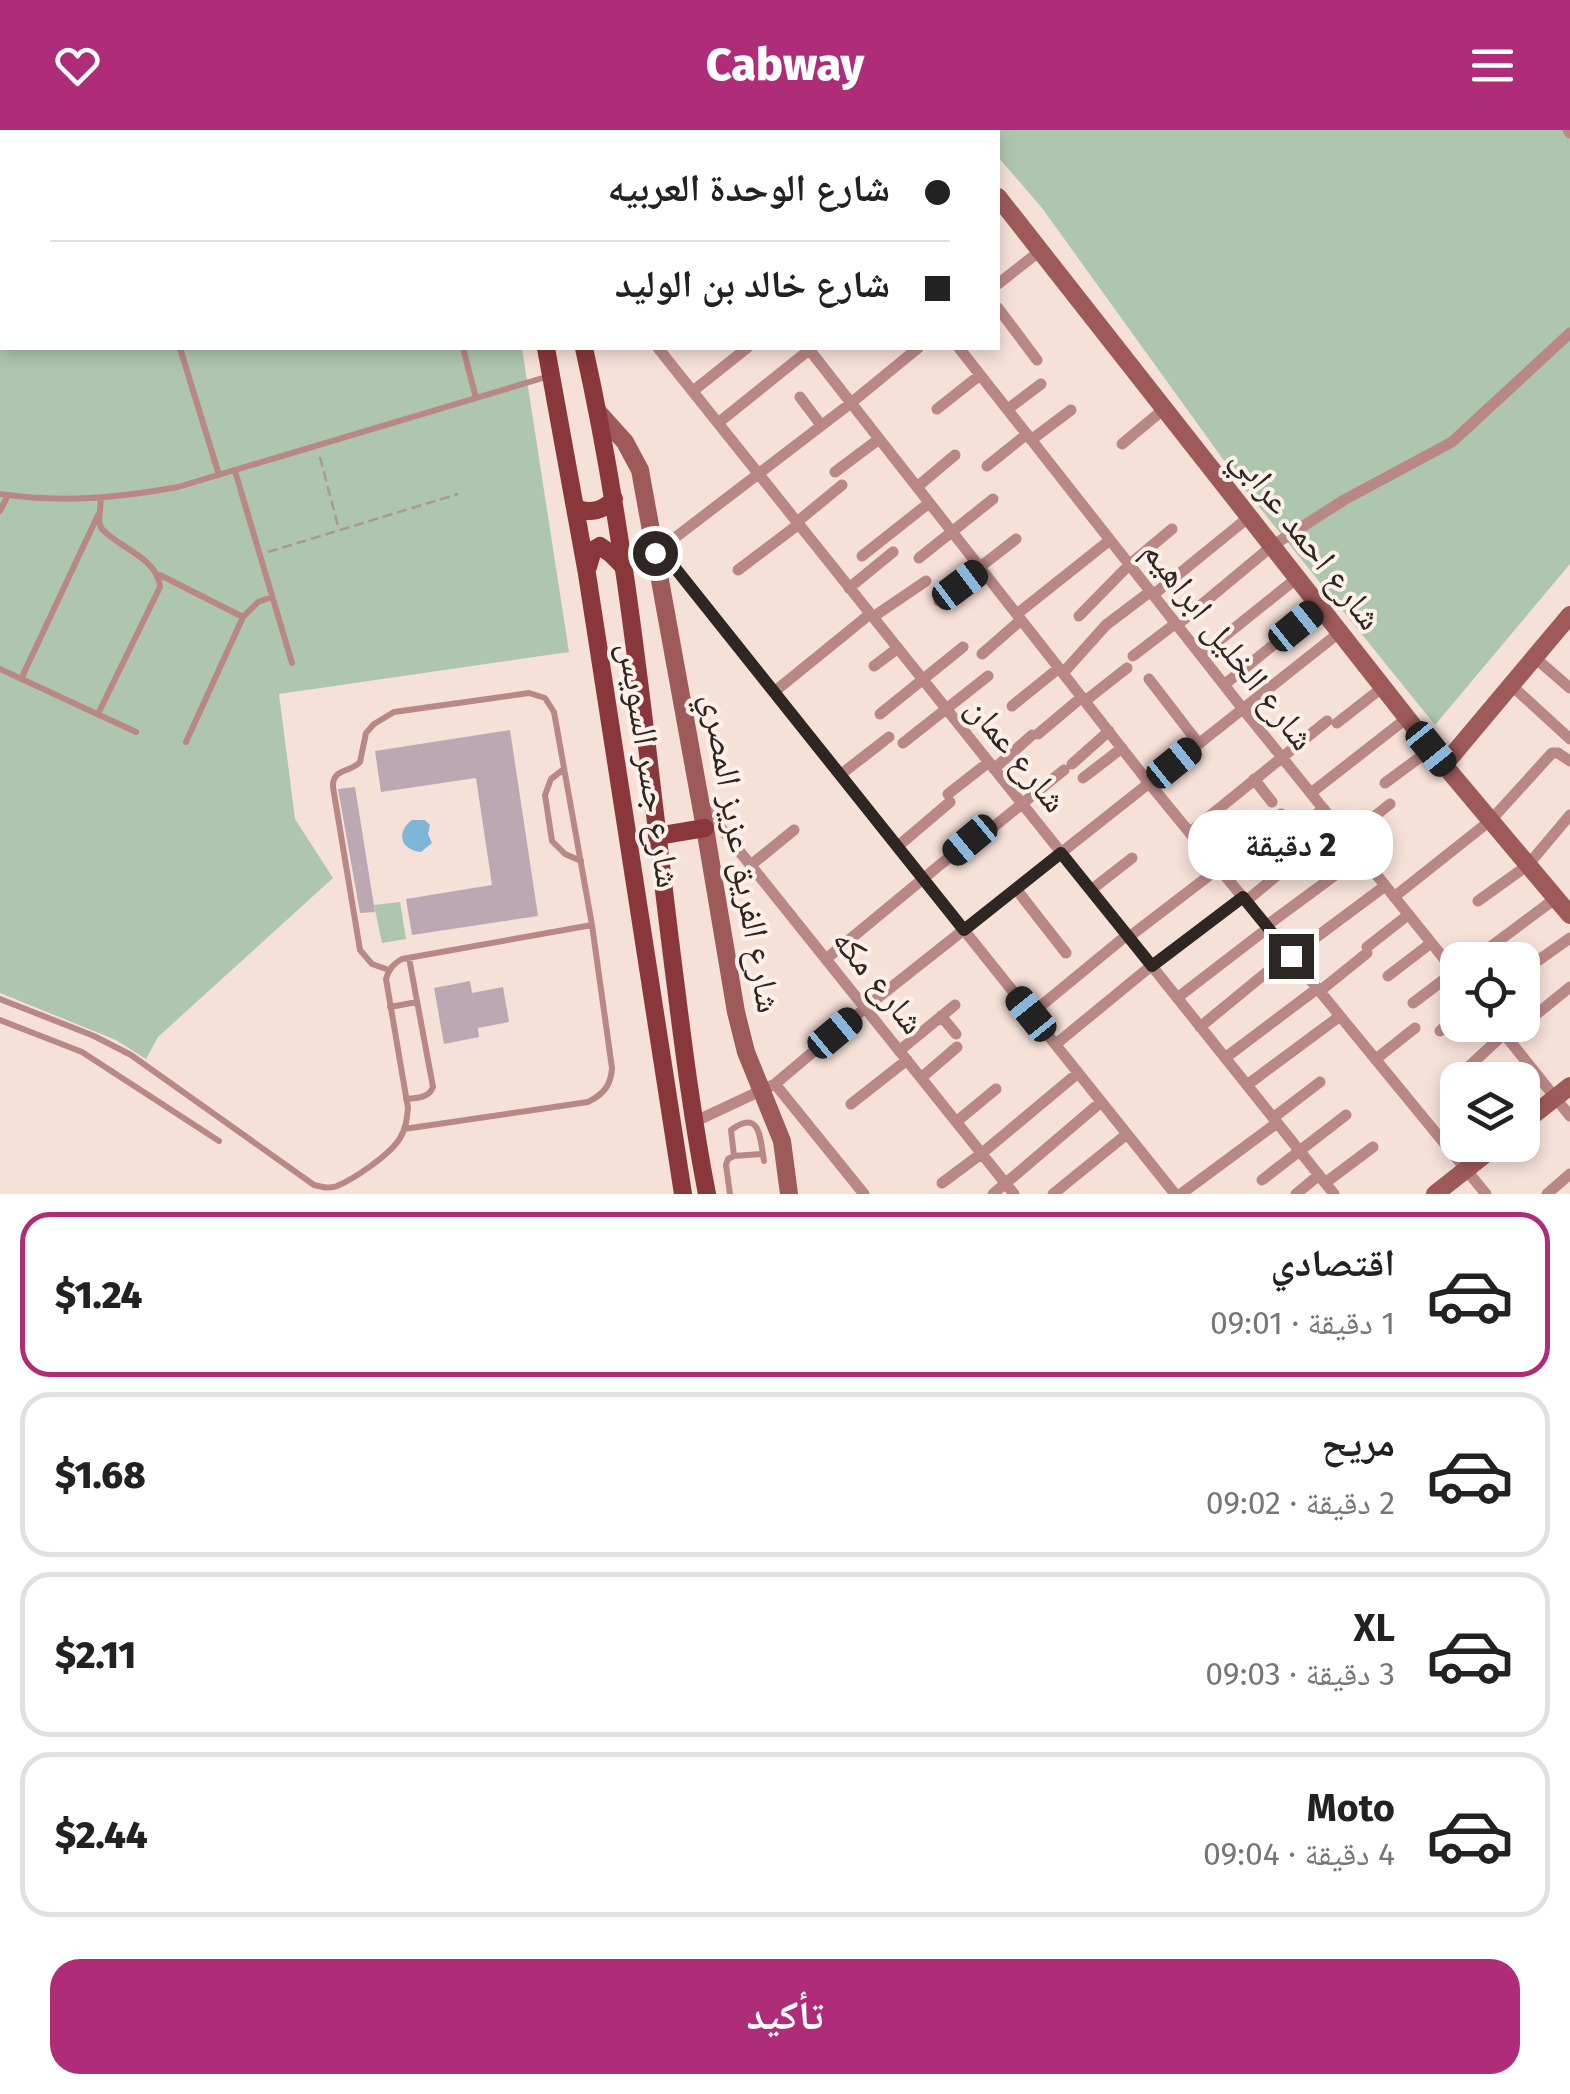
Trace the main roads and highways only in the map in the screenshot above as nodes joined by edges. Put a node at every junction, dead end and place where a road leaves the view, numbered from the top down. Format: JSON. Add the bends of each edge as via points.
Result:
{"nodes":[{"id":1,"x":546,"y":350,"type":"edge"},
{"id":2,"x":584,"y":350,"type":"edge"},
{"id":3,"x":614,"y":499,"type":"junction"},
{"id":4,"x":576,"y":508,"type":"junction"},
{"id":5,"x":624,"y":568,"type":"junction"},
{"id":6,"x":587,"y":574,"type":"junction"},
{"id":7,"x":705,"y":828,"type":"road end"},
{"id":8,"x":657,"y":836,"type":"junction"},
{"id":9,"x":683,"y":1194,"type":"edge"},
{"id":10,"x":707,"y":1194,"type":"edge"}],
"edges":[{"from":1,"to":4,"type":"main road","name":"شارع جسر السويس"},
{"from":2,"to":3,"type":"main road","name":"شارع جسر السويس"},
{"from":3,"to":4,"type":"main road","via":[[596,510]]},
{"from":3,"to":5,"type":"main road","name":"شارع جسر السويس"},
{"from":4,"to":6,"type":"main road","name":"شارع جسر السويس"},
{"from":5,"to":6,"type":"main road","via":[[596,547]]},
{"from":5,"to":8,"type":"main road","name":"شارع جسر السويس"},
{"from":6,"to":9,"type":"main road","name":"شارع جسر السويس"},
{"from":7,"to":8,"type":"main road"},
{"from":8,"to":10,"type":"main road","name":"شارع جسر السويس"}]}
